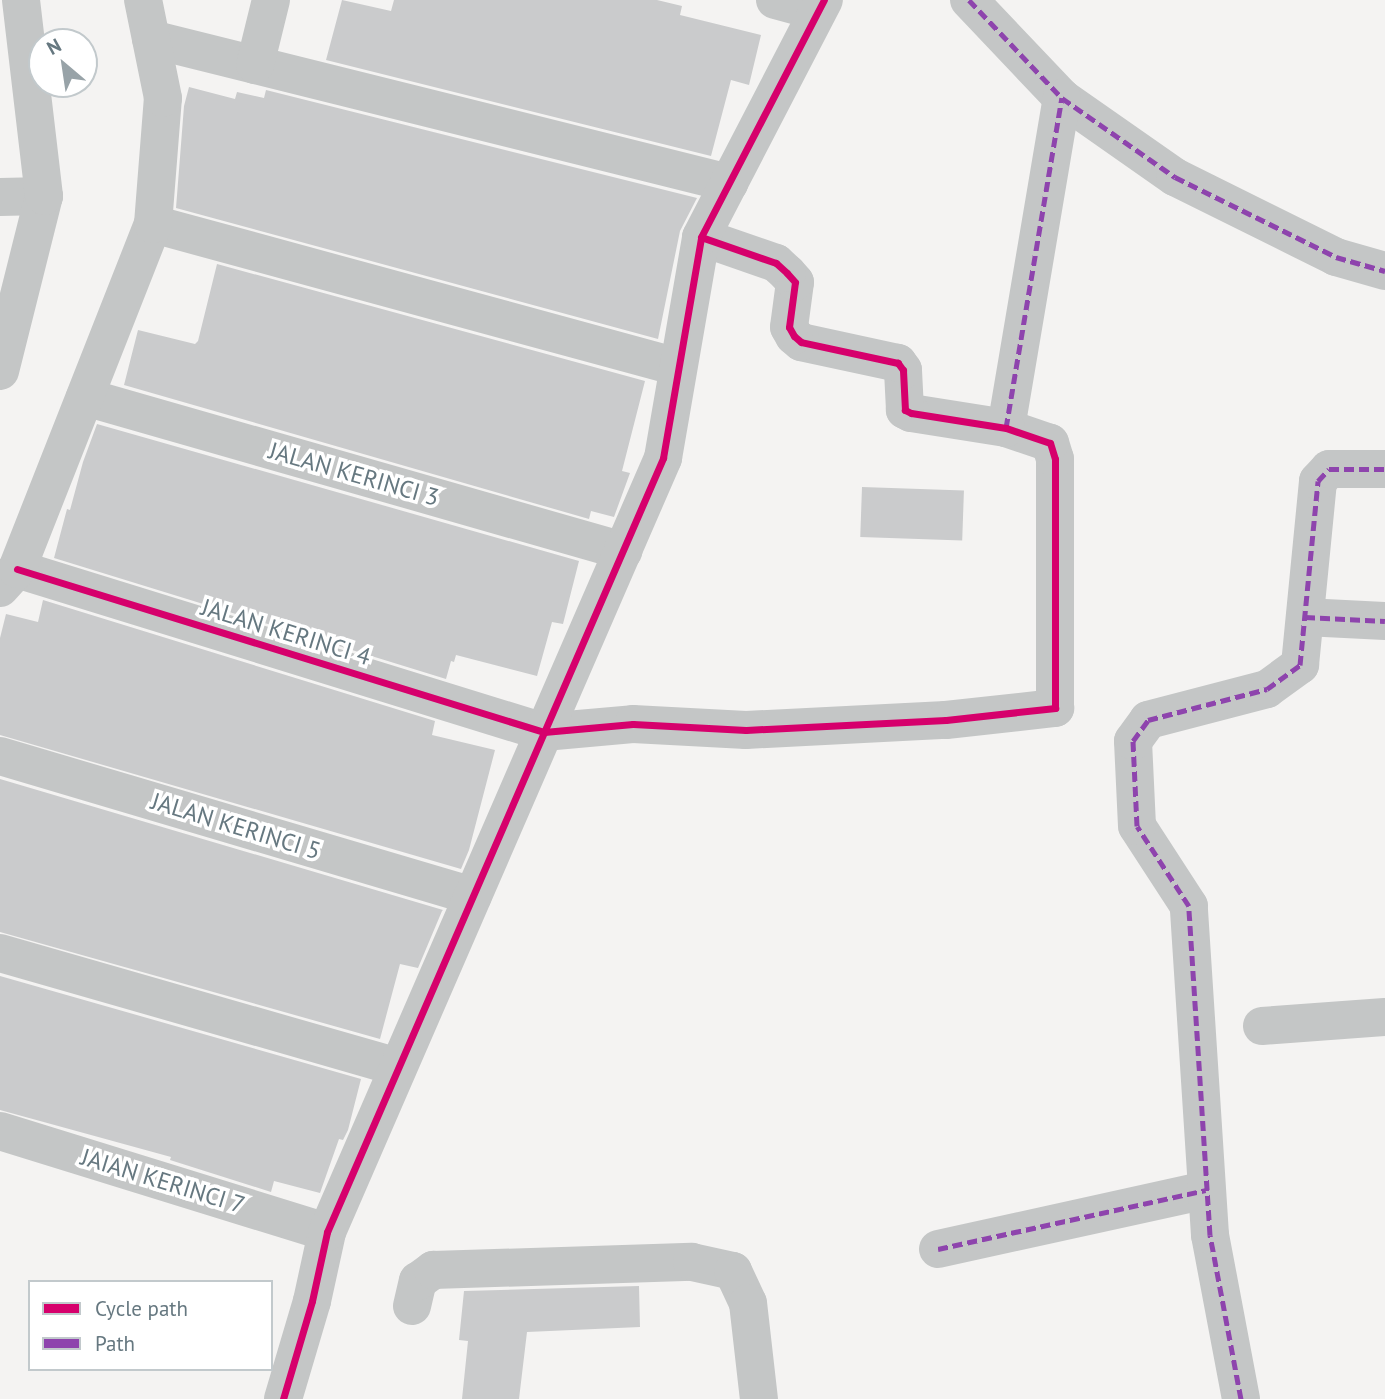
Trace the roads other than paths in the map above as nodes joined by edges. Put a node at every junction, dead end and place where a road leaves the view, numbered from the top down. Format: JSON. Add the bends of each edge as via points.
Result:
{"nodes":[{"id":1,"x":20,"y":0,"type":"edge"},
{"id":2,"x":143,"y":0,"type":"edge"},
{"id":3,"x":271,"y":0,"type":"edge"},
{"id":4,"x":775,"y":0,"type":"edge"},
{"id":5,"x":969,"y":0,"type":"edge"},
{"id":6,"x":820,"y":6,"type":"edge"},
{"id":7,"x":152,"y":39,"type":"junction"},
{"id":8,"x":256,"y":65,"type":"junction"},
{"id":9,"x":1062,"y":98,"type":"junction"},
{"id":10,"x":729,"y":183,"type":"junction"},
{"id":11,"x":44,"y":196,"type":"junction"},
{"id":12,"x":0,"y":197,"type":"edge"},
{"id":13,"x":153,"y":224,"type":"junction"},
{"id":14,"x":701,"y":237,"type":"junction"},
{"id":15,"x":1385,"y":271,"type":"edge"},
{"id":16,"x":678,"y":367,"type":"junction"},
{"id":17,"x":0,"y":371,"type":"edge"},
{"id":18,"x":85,"y":397,"type":"junction"},
{"id":19,"x":1006,"y":428,"type":"junction"},
{"id":20,"x":1385,"y":469,"type":"edge"},
{"id":21,"x":623,"y":551,"type":"junction"},
{"id":22,"x":8,"y":579,"type":"edge"},
{"id":23,"x":1305,"y":617,"type":"junction"},
{"id":24,"x":1385,"y":621,"type":"edge"},
{"id":25,"x":544,"y":732,"type":"junction"},
{"id":26,"x":0,"y":756,"type":"edge"},
{"id":27,"x":472,"y":896,"type":"junction"},
{"id":28,"x":0,"y":953,"type":"edge"},
{"id":29,"x":1385,"y":1017,"type":"edge"},
{"id":30,"x":1262,"y":1026,"type":"dead end"},
{"id":31,"x":398,"y":1067,"type":"junction"},
{"id":32,"x":0,"y":1130,"type":"edge"},
{"id":33,"x":1206,"y":1190,"type":"junction"},
{"id":34,"x":327,"y":1232,"type":"junction"},
{"id":35,"x":938,"y":1250,"type":"dead end"},
{"id":36,"x":412,"y":1306,"type":"dead end"},
{"id":37,"x":283,"y":1399,"type":"edge"},
{"id":38,"x":759,"y":1399,"type":"edge"},
{"id":39,"x":1241,"y":1399,"type":"edge"}],
"edges":[{"from":1,"to":11,"type":"street"},
{"from":2,"to":7,"type":"street"},
{"from":3,"to":8,"type":"street"},
{"from":4,"to":6,"type":"street"},
{"from":5,"to":9,"type":"street"},
{"from":6,"to":10,"type":"street"},
{"from":7,"to":8,"type":"street"},
{"from":7,"to":13,"type":"street","via":[[163,98]]},
{"from":8,"to":10,"type":"street"},
{"from":9,"to":15,"type":"street","via":[[1175,177],[1336,257]]},
{"from":9,"to":19,"type":"street"},
{"from":10,"to":14,"type":"street"},
{"from":11,"to":12,"type":"street"},
{"from":11,"to":17,"type":"street"},
{"from":13,"to":16,"type":"street"},
{"from":13,"to":18,"type":"street"},
{"from":14,"to":16,"type":"street"},
{"from":14,"to":19,"type":"street","via":[[776,263],[788,272],[795,282],[789,327],[801,342],[898,363],[903,370],[905,410]]},
{"from":16,"to":21,"type":"street","via":[[663,458]]},
{"from":18,"to":21,"type":"street","name":"JALAN KERINCI 3"},
{"from":18,"to":22,"type":"street"},
{"from":19,"to":25,"type":"street","via":[[1047,439],[1054,453],[1055,708],[947,720],[746,730],[633,724]]},
{"from":20,"to":23,"type":"street","via":[[1329,468],[1321,476]]},
{"from":21,"to":25,"type":"street"},
{"from":22,"to":25,"type":"street","name":"JALAN KERINCI 4"},
{"from":23,"to":24,"type":"street"},
{"from":23,"to":33,"type":"street","via":[[1300,665],[1285,679],[1267,689],[1148,720],[1133,741],[1137,826],[1188,906]]},
{"from":25,"to":27,"type":"street"},
{"from":26,"to":27,"type":"street","name":"JALAN KERINCI 5"},
{"from":27,"to":31,"type":"street"},
{"from":28,"to":31,"type":"street"},
{"from":29,"to":30,"type":"street"},
{"from":31,"to":34,"type":"street"},
{"from":32,"to":34,"type":"street","name":"JAIAN KERINCI 7"},
{"from":33,"to":35,"type":"street"},
{"from":33,"to":39,"type":"street"},
{"from":34,"to":37,"type":"street"},
{"from":36,"to":38,"type":"street","via":[[418,1281],[433,1270],[692,1262],[733,1271],[748,1303]]}]}
